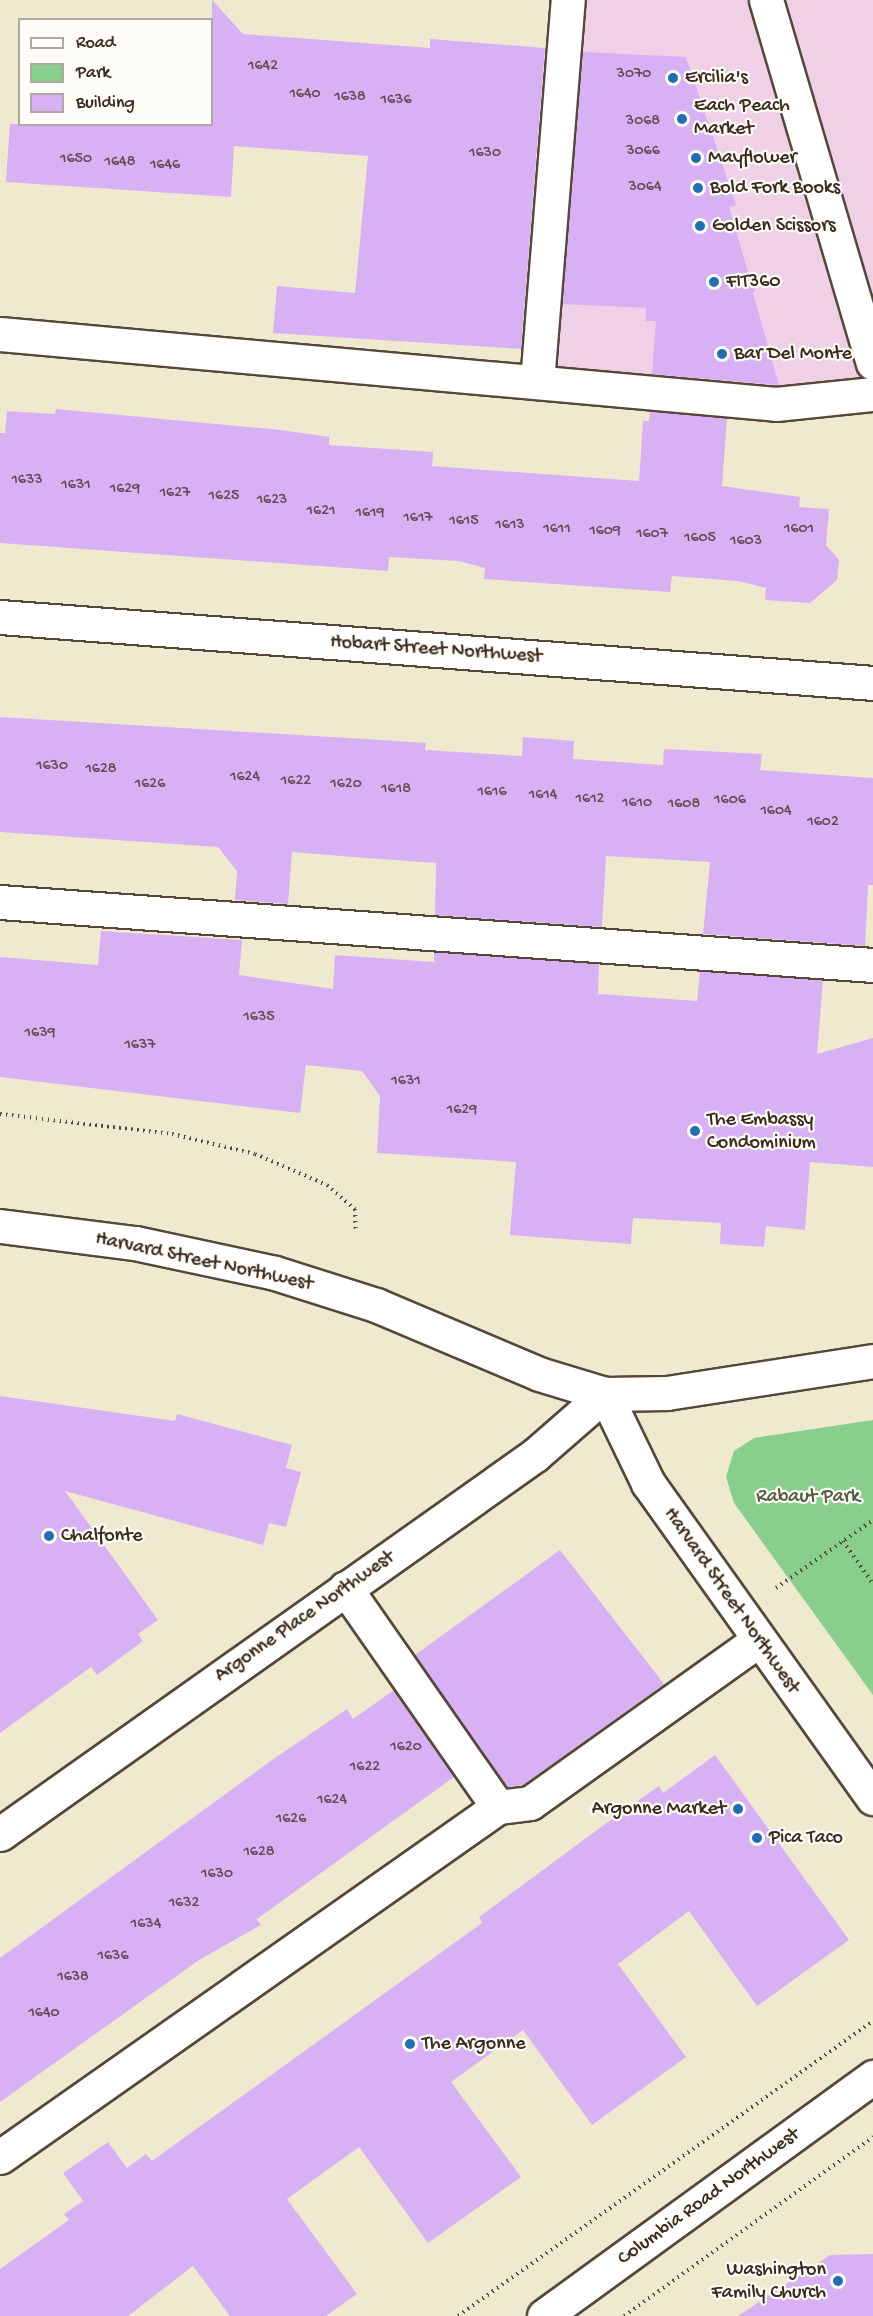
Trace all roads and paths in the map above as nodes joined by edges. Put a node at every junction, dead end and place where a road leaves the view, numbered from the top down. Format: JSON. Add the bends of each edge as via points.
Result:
{"nodes":[{"id":1,"x":568,"y":0,"type":"edge"},
{"id":2,"x":766,"y":0,"type":"edge"},
{"id":3,"x":0,"y":334,"type":"edge"},
{"id":4,"x":873,"y":363,"type":"edge"},
{"id":5,"x":537,"y":382,"type":"junction"},
{"id":6,"x":873,"y":394,"type":"edge"},
{"id":7,"x":0,"y":617,"type":"edge"},
{"id":8,"x":873,"y":683,"type":"edge"},
{"id":9,"x":0,"y":902,"type":"edge"},
{"id":10,"x":873,"y":965,"type":"edge"},
{"id":11,"x":0,"y":1114,"type":"edge"},
{"id":12,"x":0,"y":1226,"type":"edge"},
{"id":13,"x":356,"y":1232,"type":"dead end"},
{"id":14,"x":873,"y":1361,"type":"edge"},
{"id":15,"x":605,"y":1394,"type":"junction"},
{"id":16,"x":873,"y":1521,"type":"edge"},
{"id":17,"x":843,"y":1541,"type":"junction"},
{"id":18,"x":873,"y":1584,"type":"edge"},
{"id":19,"x":345,"y":1588,"type":"junction"},
{"id":20,"x":738,"y":1613,"type":"junction"},
{"id":21,"x":757,"y":1641,"type":"junction"},
{"id":22,"x":873,"y":1798,"type":"edge"},
{"id":23,"x":498,"y":1807,"type":"junction"},
{"id":24,"x":0,"y":1834,"type":"edge"},
{"id":25,"x":873,"y":2020,"type":"edge"},
{"id":26,"x":873,"y":2077,"type":"edge"},
{"id":27,"x":873,"y":2137,"type":"edge"},
{"id":28,"x":0,"y":2157,"type":"edge"},
{"id":29,"x":458,"y":2316,"type":"edge"},
{"id":30,"x":544,"y":2316,"type":"edge"},
{"id":31,"x":624,"y":2316,"type":"edge"}],
"edges":[{"from":1,"to":5,"type":"street"},
{"from":2,"to":4,"type":"street"},
{"from":3,"to":5,"type":"street"},
{"from":5,"to":6,"type":"street","via":[[776,404]]},
{"from":7,"to":8,"type":"street","name":"Hobart Street Northwest"},
{"from":9,"to":10,"type":"street"},
{"from":11,"to":13,"type":"path","via":[[172,1134],[255,1154],[327,1185],[355,1209]]},
{"from":12,"to":15,"type":"street","name":"Harvard Street Northwest","via":[[135,1243],[275,1274],[376,1305],[539,1374]]},
{"from":14,"to":15,"type":"street","name":"Harvard Street Northwest","via":[[667,1393]]},
{"from":15,"to":19,"type":"street","name":"Argonne Place Northwest","via":[[535,1455]]},
{"from":15,"to":20,"type":"street","name":"Harvard Street Northwest","via":[[648,1484]]},
{"from":16,"to":17,"type":"path"},
{"from":17,"to":18,"type":"path"},
{"from":17,"to":20,"type":"path"},
{"from":19,"to":23,"type":"street"},
{"from":19,"to":24,"type":"street","name":"Argonne Place Northwest"},
{"from":20,"to":21,"type":"street","name":"Harvard Street Northwest"},
{"from":21,"to":22,"type":"street","name":"Harvard Street Northwest"},
{"from":21,"to":23,"type":"street","via":[[554,1776],[530,1803]]},
{"from":23,"to":28,"type":"street"},
{"from":25,"to":29,"type":"path"},
{"from":26,"to":30,"type":"street","name":"Columbia Road Northwest"},
{"from":27,"to":31,"type":"path"}]}
